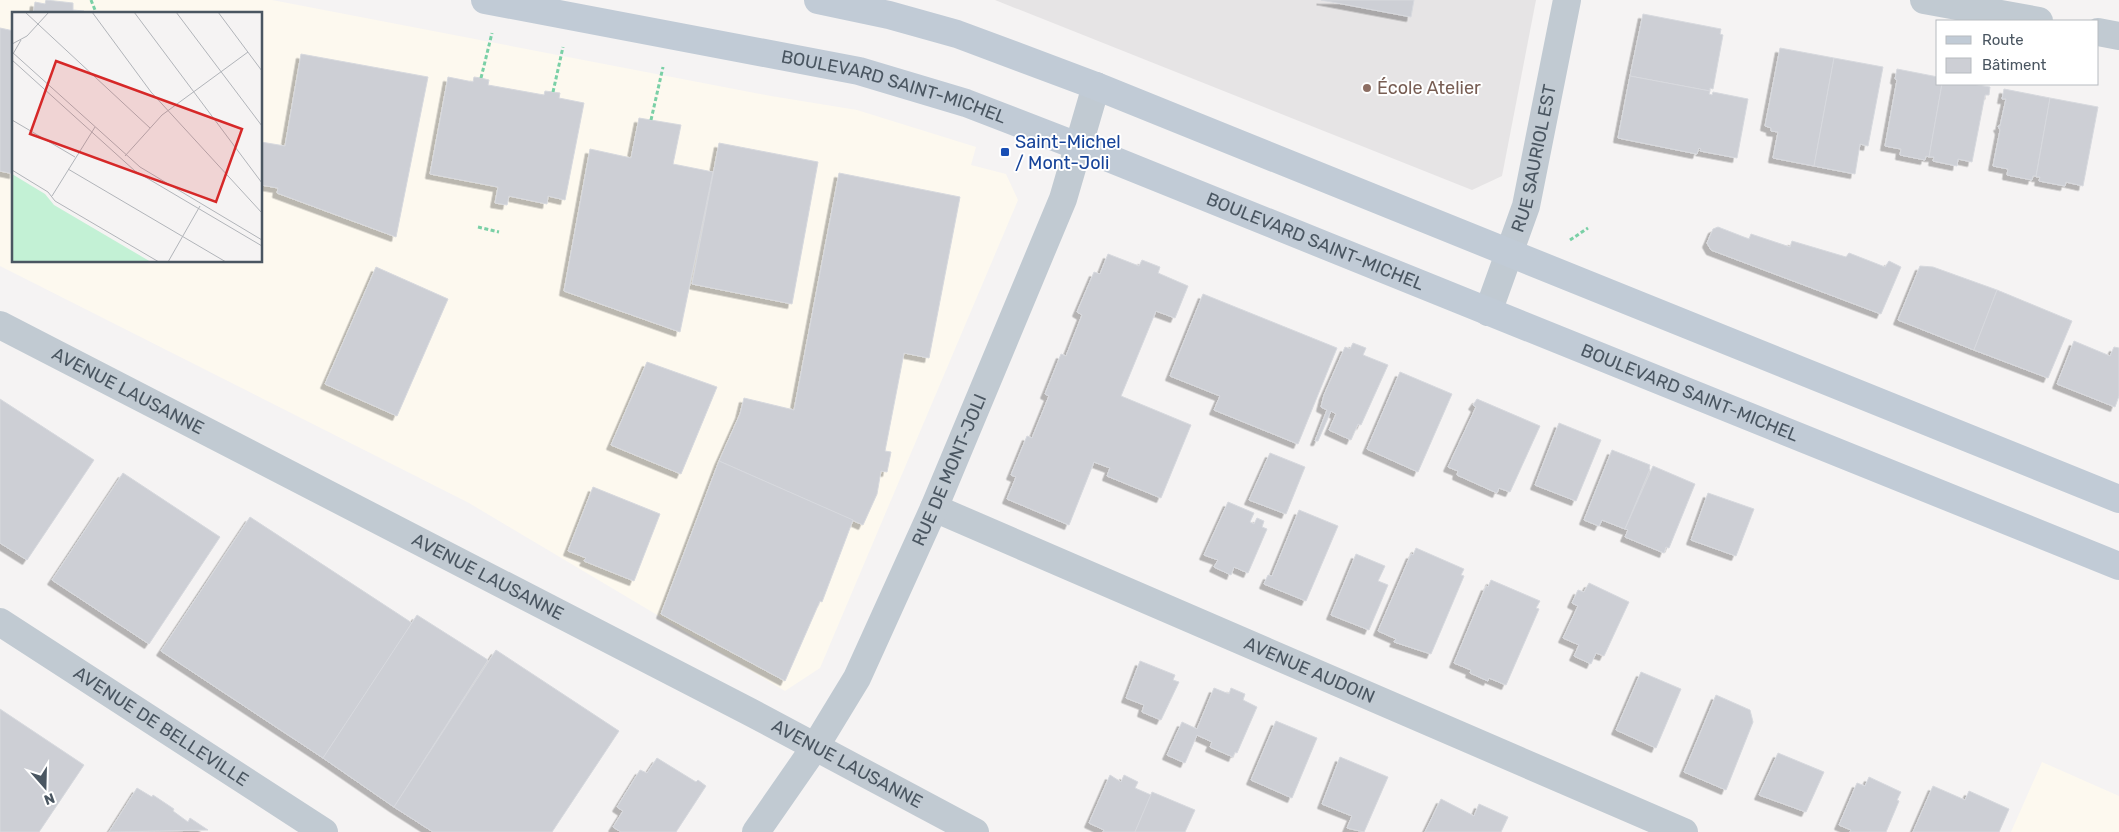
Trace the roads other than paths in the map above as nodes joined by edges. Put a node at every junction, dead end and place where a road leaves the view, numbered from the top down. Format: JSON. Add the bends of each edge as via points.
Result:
{"nodes":[{"id":1,"x":486,"y":0,"type":"edge"},
{"id":2,"x":818,"y":0,"type":"edge"},
{"id":3,"x":1567,"y":0,"type":"edge"},
{"id":4,"x":1924,"y":0,"type":"edge"},
{"id":5,"x":2034,"y":20,"type":"edge"},
{"id":6,"x":2099,"y":32,"type":"edge"},
{"id":7,"x":2119,"y":36,"type":"edge"},
{"id":8,"x":1096,"y":86,"type":"junction"},
{"id":9,"x":1079,"y":146,"type":"junction"},
{"id":10,"x":1510,"y":254,"type":"junction"},
{"id":11,"x":1488,"y":312,"type":"junction"},
{"id":12,"x":0,"y":325,"type":"edge"},
{"id":13,"x":2119,"y":499,"type":"edge"},
{"id":14,"x":934,"y":508,"type":"junction"},
{"id":15,"x":2119,"y":566,"type":"edge"},
{"id":16,"x":0,"y":622,"type":"edge"},
{"id":17,"x":815,"y":747,"type":"junction"},
{"id":18,"x":324,"y":832,"type":"edge"},
{"id":19,"x":756,"y":832,"type":"edge"},
{"id":20,"x":975,"y":832,"type":"edge"},
{"id":21,"x":1684,"y":832,"type":"edge"}],
"edges":[{"from":1,"to":9,"type":"main road","name":"BOULEVARD SAINT-MICHEL","via":[[859,71],[966,103]]},
{"from":2,"to":8,"type":"main road","via":[[948,32]]},
{"from":3,"to":10,"type":"street","name":"RUE SAURIOL EST","via":[[1531,190]]},
{"from":4,"to":5,"type":"street"},
{"from":6,"to":7,"type":"street"},
{"from":8,"to":9,"type":"street","name":"RUE DE MONT-JOLI"},
{"from":8,"to":10,"type":"main road"},
{"from":9,"to":11,"type":"main road","name":"BOULEVARD SAINT-MICHEL"},
{"from":9,"to":14,"type":"street","name":"RUE DE MONT-JOLI","via":[[1063,198]]},
{"from":10,"to":11,"type":"street","name":"RUE SAURIOL EST"},
{"from":10,"to":13,"type":"main road"},
{"from":11,"to":15,"type":"main road","name":"BOULEVARD SAINT-MICHEL"},
{"from":12,"to":17,"type":"street","name":"AVENUE LAUSANNE"},
{"from":14,"to":17,"type":"street","name":"RUE DE MONT-JOLI","via":[[856,678]]},
{"from":14,"to":21,"type":"street","name":"AVENUE AUDOIN"},
{"from":16,"to":18,"type":"street","name":"AVENUE DE BELLEVILLE"},
{"from":17,"to":19,"type":"street","name":"RUE DE MONT-JOLI"},
{"from":17,"to":20,"type":"street","name":"AVENUE LAUSANNE"}]}
